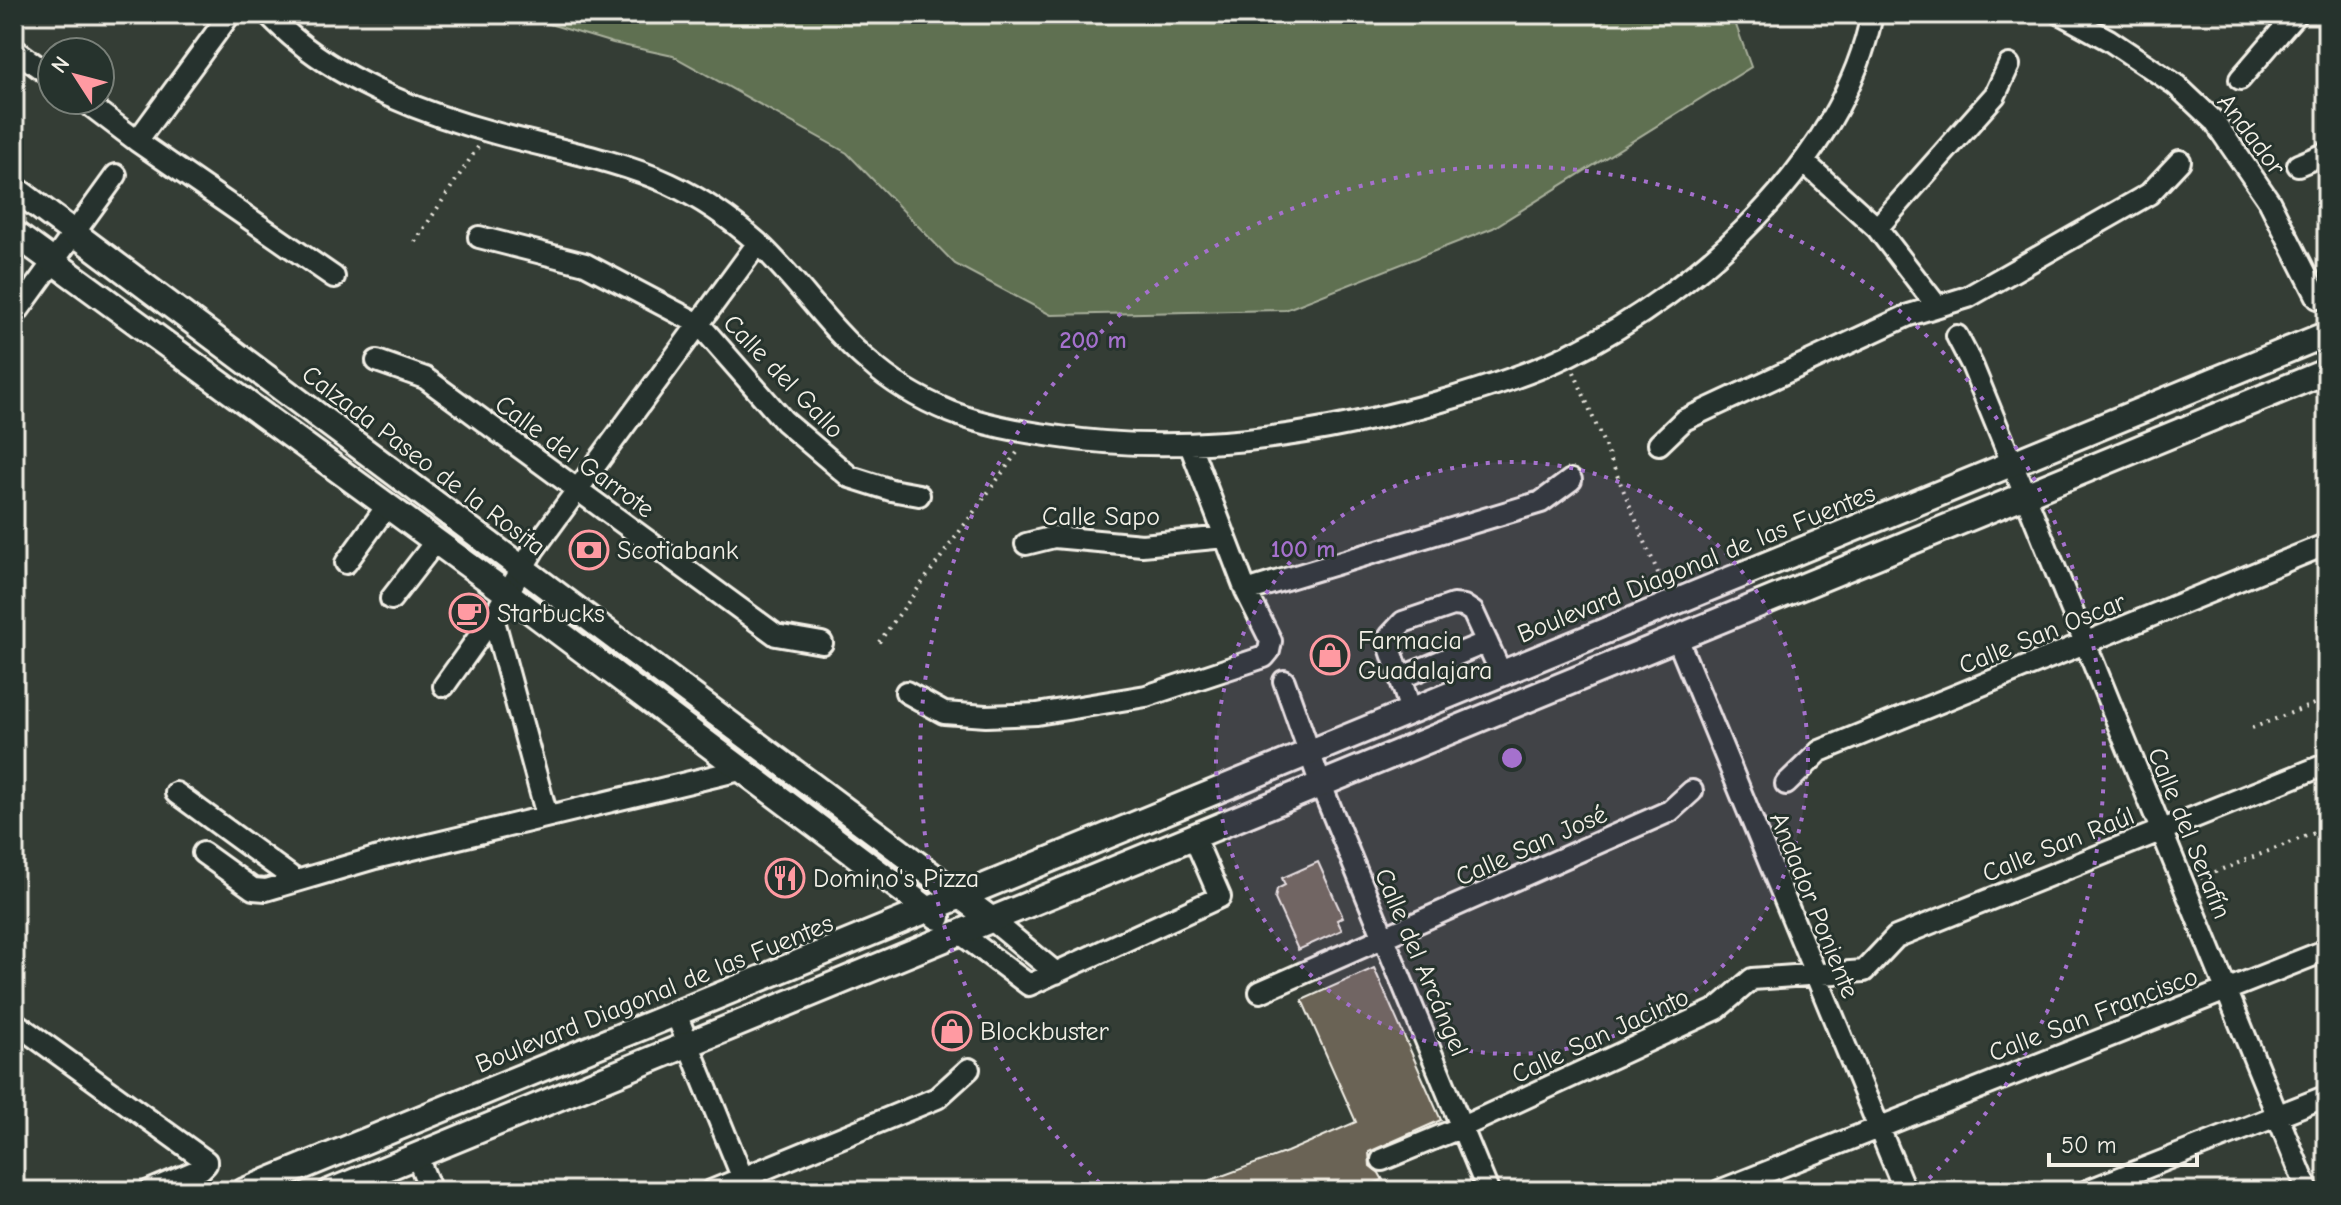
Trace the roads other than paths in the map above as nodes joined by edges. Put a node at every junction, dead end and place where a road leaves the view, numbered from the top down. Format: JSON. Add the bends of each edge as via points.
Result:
{"nodes":[{"id":1,"x":230,"y":14,"type":"edge"},
{"id":2,"x":268,"y":14,"type":"edge"},
{"id":3,"x":1872,"y":14,"type":"edge"},
{"id":4,"x":2061,"y":14,"type":"edge"},
{"id":5,"x":2296,"y":14,"type":"edge"},
{"id":6,"x":14,"y":49,"type":"edge"},
{"id":7,"x":36,"y":65,"type":"edge"},
{"id":8,"x":2009,"y":65,"type":"dead end"},
{"id":9,"x":2240,"y":79,"type":"dead end"},
{"id":10,"x":104,"y":116,"type":"edge"},
{"id":11,"x":137,"y":141,"type":"junction"},
{"id":12,"x":2327,"y":153,"type":"edge"},
{"id":13,"x":2180,"y":161,"type":"dead end"},
{"id":14,"x":1804,"y":162,"type":"junction"},
{"id":15,"x":2298,"y":165,"type":"dead end"},
{"id":16,"x":116,"y":175,"type":"dead end"},
{"id":17,"x":14,"y":188,"type":"edge"},
{"id":18,"x":1877,"y":228,"type":"junction"},
{"id":19,"x":14,"y":233,"type":"edge"},
{"id":20,"x":74,"y":233,"type":"junction"},
{"id":21,"x":479,"y":237,"type":"dead end"},
{"id":22,"x":758,"y":243,"type":"junction"},
{"id":23,"x":53,"y":262,"type":"junction"},
{"id":24,"x":334,"y":277,"type":"dead end"},
{"id":25,"x":2318,"y":298,"type":"dead end"},
{"id":26,"x":1937,"y":306,"type":"junction"},
{"id":27,"x":14,"y":316,"type":"edge"},
{"id":28,"x":699,"y":324,"type":"junction"},
{"id":29,"x":2327,"y":334,"type":"edge"},
{"id":30,"x":1957,"y":336,"type":"dead end"},
{"id":31,"x":377,"y":361,"type":"dead end"},
{"id":32,"x":2327,"y":371,"type":"edge"},
{"id":33,"x":1659,"y":444,"type":"dead end"},
{"id":34,"x":1190,"y":445,"type":"junction"},
{"id":35,"x":2012,"y":463,"type":"junction"},
{"id":36,"x":1571,"y":480,"type":"dead end"},
{"id":37,"x":578,"y":490,"type":"junction"},
{"id":38,"x":2025,"y":494,"type":"junction"},
{"id":39,"x":919,"y":495,"type":"dead end"},
{"id":40,"x":387,"y":506,"type":"junction"},
{"id":41,"x":1225,"y":537,"type":"junction"},
{"id":42,"x":436,"y":541,"type":"junction"},
{"id":43,"x":1026,"y":544,"type":"dead end"},
{"id":44,"x":2327,"y":544,"type":"edge"},
{"id":45,"x":346,"y":563,"type":"dead end"},
{"id":46,"x":523,"y":569,"type":"junction"},
{"id":47,"x":1246,"y":591,"type":"junction"},
{"id":48,"x":508,"y":594,"type":"junction"},
{"id":49,"x":391,"y":599,"type":"dead end"},
{"id":50,"x":493,"y":617,"type":"junction"},
{"id":51,"x":1677,"y":638,"type":"junction"},
{"id":52,"x":1487,"y":642,"type":"junction"},
{"id":53,"x":822,"y":643,"type":"dead end"},
{"id":54,"x":2085,"y":643,"type":"junction"},
{"id":55,"x":1501,"y":673,"type":"junction"},
{"id":56,"x":1400,"y":678,"type":"junction"},
{"id":57,"x":1284,"y":681,"type":"dead end"},
{"id":58,"x":444,"y":686,"type":"dead end"},
{"id":59,"x":906,"y":692,"type":"dead end"},
{"id":60,"x":1411,"y":711,"type":"junction"},
{"id":61,"x":1308,"y":753,"type":"junction"},
{"id":62,"x":2327,"y":764,"type":"edge"},
{"id":63,"x":740,"y":770,"type":"junction"},
{"id":64,"x":1786,"y":784,"type":"dead end"},
{"id":65,"x":1321,"y":785,"type":"junction"},
{"id":66,"x":1692,"y":791,"type":"dead end"},
{"id":67,"x":176,"y":793,"type":"dead end"},
{"id":68,"x":547,"y":816,"type":"junction"},
{"id":69,"x":2161,"y":830,"type":"junction"},
{"id":70,"x":1194,"y":837,"type":"junction"},
{"id":71,"x":203,"y":853,"type":"dead end"},
{"id":72,"x":290,"y":876,"type":"dead end"},
{"id":73,"x":960,"y":897,"type":"junction"},
{"id":74,"x":929,"y":909,"type":"junction"},
{"id":75,"x":992,"y":920,"type":"junction"},
{"id":76,"x":960,"y":933,"type":"junction"},
{"id":77,"x":1384,"y":939,"type":"junction"},
{"id":78,"x":2327,"y":950,"type":"edge"},
{"id":79,"x":1056,"y":973,"type":"junction"},
{"id":80,"x":1816,"y":974,"type":"junction"},
{"id":81,"x":2225,"y":990,"type":"junction"},
{"id":82,"x":1260,"y":992,"type":"dead end"},
{"id":83,"x":676,"y":1014,"type":"junction"},
{"id":84,"x":14,"y":1022,"type":"edge"},
{"id":85,"x":689,"y":1045,"type":"junction"},
{"id":86,"x":969,"y":1069,"type":"dead end"},
{"id":87,"x":2327,"y":1096,"type":"edge"},
{"id":88,"x":2276,"y":1116,"type":"junction"},
{"id":89,"x":1878,"y":1126,"type":"junction"},
{"id":90,"x":1462,"y":1127,"type":"junction"},
{"id":91,"x":417,"y":1157,"type":"junction"},
{"id":92,"x":1382,"y":1160,"type":"dead end"},
{"id":93,"x":746,"y":1185,"type":"edge"},
{"id":94,"x":149,"y":1191,"type":"edge"},
{"id":95,"x":244,"y":1191,"type":"edge"},
{"id":96,"x":331,"y":1191,"type":"edge"},
{"id":97,"x":431,"y":1191,"type":"edge"},
{"id":98,"x":711,"y":1191,"type":"edge"},
{"id":99,"x":1488,"y":1191,"type":"edge"},
{"id":100,"x":1719,"y":1191,"type":"edge"},
{"id":101,"x":1905,"y":1191,"type":"edge"},
{"id":102,"x":2087,"y":1191,"type":"edge"},
{"id":103,"x":2308,"y":1191,"type":"edge"}],
"edges":[{"from":1,"to":11,"type":"street"},
{"from":2,"to":22,"type":"street","via":[[354,79],[488,132],[673,185]]},
{"from":3,"to":14,"type":"street","via":[[1853,79]]},
{"from":4,"to":25,"type":"street","name":"Andador","via":[[2176,85],[2214,121],[2269,201]]},
{"from":5,"to":9,"type":"street"},
{"from":6,"to":7,"type":"street"},
{"from":8,"to":18,"type":"street","via":[[1995,95]]},
{"from":10,"to":11,"type":"street"},
{"from":11,"to":24,"type":"street"},
{"from":12,"to":15,"type":"street"},
{"from":13,"to":26,"type":"street","via":[[2149,194],[1968,297]]},
{"from":14,"to":18,"type":"street"},
{"from":14,"to":34,"type":"street","via":[[1735,238],[1678,288],[1567,356],[1417,408],[1280,435]]},
{"from":16,"to":20,"type":"street"},
{"from":17,"to":20,"type":"main road","name":"Calzada Paseo de la Rosita"},
{"from":18,"to":26,"type":"street"},
{"from":19,"to":23,"type":"main road"},
{"from":20,"to":23,"type":"street"},
{"from":20,"to":46,"type":"main road","name":"Calzada Paseo de la Rosita"},
{"from":21,"to":28,"type":"street","name":"Calle del Gallo","via":[[585,264]]},
{"from":22,"to":28,"type":"street"},
{"from":22,"to":34,"type":"street","via":[[871,364],[946,410],[1032,433],[1137,445]]},
{"from":23,"to":27,"type":"street"},
{"from":23,"to":40,"type":"main road"},
{"from":26,"to":33,"type":"street","via":[[1684,420]]},
{"from":28,"to":37,"type":"street"},
{"from":28,"to":39,"type":"street","name":"Calle del Gallo","via":[[784,421],[850,477]]},
{"from":29,"to":35,"type":"main road","name":"Boulevard Diagonal de las Fuentes"},
{"from":30,"to":35,"type":"street","name":"Calle del Serafín"},
{"from":31,"to":37,"type":"street","name":"Calle del Garrote","via":[[425,378]]},
{"from":32,"to":38,"type":"main road"},
{"from":34,"to":41,"type":"street"},
{"from":35,"to":38,"type":"street","name":"Calle del Serafín"},
{"from":35,"to":55,"type":"main road","name":"Boulevard Diagonal de las Fuentes"},
{"from":36,"to":47,"type":"street","via":[[1541,502]]},
{"from":37,"to":46,"type":"street"},
{"from":37,"to":53,"type":"street","name":"Calle del Garrote","via":[[776,635]]},
{"from":38,"to":51,"type":"main road"},
{"from":38,"to":54,"type":"street","name":"Calle del Serafín"},
{"from":40,"to":42,"type":"main road"},
{"from":40,"to":45,"type":"street"},
{"from":41,"to":43,"type":"street","name":"Calle Sapo","via":[[1142,545],[1054,537]]},
{"from":41,"to":47,"type":"street"},
{"from":42,"to":48,"type":"main road"},
{"from":42,"to":49,"type":"street"},
{"from":44,"to":54,"type":"street","name":"Calle San Oscar"},
{"from":46,"to":48,"type":"street"},
{"from":46,"to":73,"type":"main road","name":"Calzada Paseo de la Rosita"},
{"from":47,"to":59,"type":"street","via":[[1271,641],[1264,657],[1146,696],[1037,714],[986,716],[944,713]]},
{"from":48,"to":50,"type":"street"},
{"from":48,"to":63,"type":"main road"},
{"from":50,"to":58,"type":"street"},
{"from":50,"to":68,"type":"street"},
{"from":51,"to":65,"type":"main road"},
{"from":51,"to":80,"type":"street","name":"Andador Poniente"},
{"from":52,"to":55,"type":"street"},
{"from":52,"to":56,"type":"street"},
{"from":52,"to":56,"type":"street","via":[[1473,612],[1464,606],[1403,622],[1389,644]]},
{"from":54,"to":64,"type":"street","name":"Calle San Oscar","via":[[1820,751]]},
{"from":54,"to":69,"type":"street","name":"Calle del Serafín"},
{"from":55,"to":60,"type":"main road","name":"Boulevard Diagonal de las Fuentes"},
{"from":56,"to":60,"type":"street"},
{"from":57,"to":61,"type":"street","name":"Calle del Arcángel"},
{"from":60,"to":61,"type":"main road","name":"Boulevard Diagonal de las Fuentes"},
{"from":61,"to":65,"type":"street","name":"Calle del Arcángel"},
{"from":61,"to":73,"type":"main road","name":"Boulevard Diagonal de las Fuentes"},
{"from":62,"to":69,"type":"street","name":"Calle San Raúl"},
{"from":63,"to":68,"type":"street"},
{"from":63,"to":74,"type":"main road"},
{"from":65,"to":70,"type":"main road"},
{"from":65,"to":77,"type":"street","name":"Calle del Arcángel"},
{"from":66,"to":77,"type":"street","name":"Calle San José","via":[[1670,811]]},
{"from":67,"to":72,"type":"street"},
{"from":68,"to":71,"type":"street","via":[[266,890],[253,889]]},
{"from":69,"to":80,"type":"street","name":"Calle San Raúl","via":[[1896,937],[1864,971]]},
{"from":69,"to":81,"type":"street","name":"Calle del Serafín"},
{"from":70,"to":75,"type":"main road"},
{"from":70,"to":79,"type":"street","via":[[1220,897]]},
{"from":73,"to":74,"type":"main road","name":"Boulevard Diagonal de las Fuentes"},
{"from":73,"to":75,"type":"main road","name":"Calzada Paseo de la Rosita"},
{"from":74,"to":76,"type":"main road"},
{"from":74,"to":83,"type":"main road","name":"Boulevard Diagonal de las Fuentes"},
{"from":75,"to":76,"type":"main road"},
{"from":75,"to":79,"type":"street"},
{"from":76,"to":79,"type":"street","via":[[1029,985]]},
{"from":76,"to":85,"type":"main road"},
{"from":77,"to":82,"type":"street","name":"Calle San José"},
{"from":77,"to":90,"type":"street","name":"Calle del Arcángel"},
{"from":78,"to":81,"type":"street","name":"Calle San Francisco"},
{"from":80,"to":89,"type":"street","name":"Andador Poniente"},
{"from":80,"to":90,"type":"street","name":"Calle San Jacinto","via":[[1752,979],[1717,1009]]},
{"from":81,"to":88,"type":"street","name":"Calle del Serafín"},
{"from":81,"to":89,"type":"street","name":"Calle San Francisco"},
{"from":83,"to":85,"type":"street"},
{"from":83,"to":95,"type":"main road","name":"Boulevard Diagonal de las Fuentes"},
{"from":84,"to":94,"type":"street","via":[[206,1161],[201,1169]]},
{"from":85,"to":91,"type":"main road"},
{"from":85,"to":93,"type":"street"},
{"from":86,"to":93,"type":"street","via":[[937,1098]]},
{"from":87,"to":88,"type":"street"},
{"from":88,"to":102,"type":"street"},
{"from":88,"to":103,"type":"street","name":"Calle del Serafín"},
{"from":89,"to":100,"type":"street","name":"Calle San Francisco"},
{"from":89,"to":101,"type":"street","name":"Andador Poniente"},
{"from":90,"to":92,"type":"street","name":"Calle San Jacinto"},
{"from":90,"to":99,"type":"street","name":"Calle del Arcángel"},
{"from":91,"to":96,"type":"main road"},
{"from":91,"to":97,"type":"street"},
{"from":93,"to":98,"type":"street"}]}
